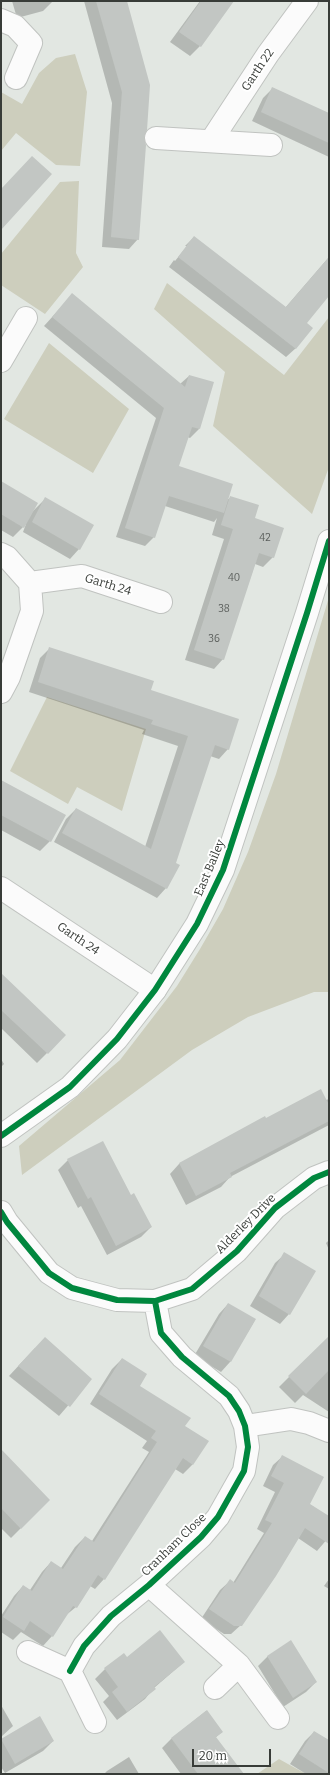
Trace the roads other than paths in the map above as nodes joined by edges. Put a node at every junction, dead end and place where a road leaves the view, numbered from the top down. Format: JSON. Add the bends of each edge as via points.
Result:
{"nodes":[{"id":1,"x":307,"y":1,"type":"edge"},
{"id":2,"x":1,"y":20,"type":"edge"},
{"id":3,"x":16,"y":78,"type":"dead end"},
{"id":4,"x":156,"y":138,"type":"dead end"},
{"id":5,"x":211,"y":141,"type":"junction"},
{"id":6,"x":270,"y":145,"type":"dead end"},
{"id":7,"x":26,"y":318,"type":"dead end"},
{"id":8,"x":1,"y":361,"type":"edge"},
{"id":9,"x":329,"y":541,"type":"edge"},
{"id":10,"x":1,"y":554,"type":"edge"},
{"id":11,"x":30,"y":583,"type":"junction"},
{"id":12,"x":162,"y":602,"type":"dead end"},
{"id":13,"x":1,"y":692,"type":"edge"},
{"id":14,"x":1,"y":888,"type":"edge"},
{"id":15,"x":155,"y":990,"type":"junction"},
{"id":16,"x":1,"y":1136,"type":"edge"},
{"id":17,"x":329,"y":1172,"type":"edge"},
{"id":18,"x":1,"y":1212,"type":"edge"},
{"id":19,"x":154,"y":1301,"type":"junction"},
{"id":20,"x":245,"y":1426,"type":"junction"},
{"id":21,"x":329,"y":1431,"type":"edge"},
{"id":22,"x":149,"y":1585,"type":"junction"},
{"id":23,"x":28,"y":1652,"type":"dead end"},
{"id":24,"x":239,"y":1665,"type":"junction"},
{"id":25,"x":70,"y":1671,"type":"junction"},
{"id":26,"x":215,"y":1688,"type":"dead end"},
{"id":27,"x":278,"y":1718,"type":"dead end"},
{"id":28,"x":95,"y":1722,"type":"dead end"}],
"edges":[{"from":1,"to":5,"type":"street","name":"Garth 22","via":[[268,54]]},
{"from":2,"to":3,"type":"street","via":[[15,26],[31,43]]},
{"from":4,"to":5,"type":"street"},
{"from":5,"to":6,"type":"street"},
{"from":7,"to":8,"type":"street"},
{"from":9,"to":15,"type":"street","name":"East Bailey","via":[[224,870],[197,924]]},
{"from":10,"to":11,"type":"street","via":[[7,557]]},
{"from":11,"to":12,"type":"street","name":"Garth 24","via":[[82,576]]},
{"from":11,"to":13,"type":"street","via":[[32,611],[9,677]]},
{"from":14,"to":15,"type":"street","name":"Garth 24"},
{"from":15,"to":16,"type":"street","name":"East Bailey","via":[[117,1039],[70,1087]]},
{"from":17,"to":19,"type":"street","name":"Alderley Drive","via":[[314,1178],[275,1208],[237,1251],[192,1289]]},
{"from":18,"to":19,"type":"street","name":"Alderley Drive","via":[[49,1273],[72,1288],[117,1300]]},
{"from":19,"to":20,"type":"street","name":"Cranham Close","via":[[160,1333],[182,1357],[230,1396]]},
{"from":20,"to":21,"type":"street","via":[[291,1419]]},
{"from":20,"to":22,"type":"street","name":"Cranham Close","via":[[248,1447],[244,1471],[218,1517],[186,1552]]},
{"from":22,"to":24,"type":"street","name":"Cranham Close"},
{"from":22,"to":25,"type":"street","name":"Cranham Close","via":[[111,1616],[84,1646]]},
{"from":23,"to":25,"type":"street"},
{"from":24,"to":26,"type":"street"},
{"from":24,"to":27,"type":"street","name":"Cranham Close"},
{"from":25,"to":28,"type":"street"}]}
